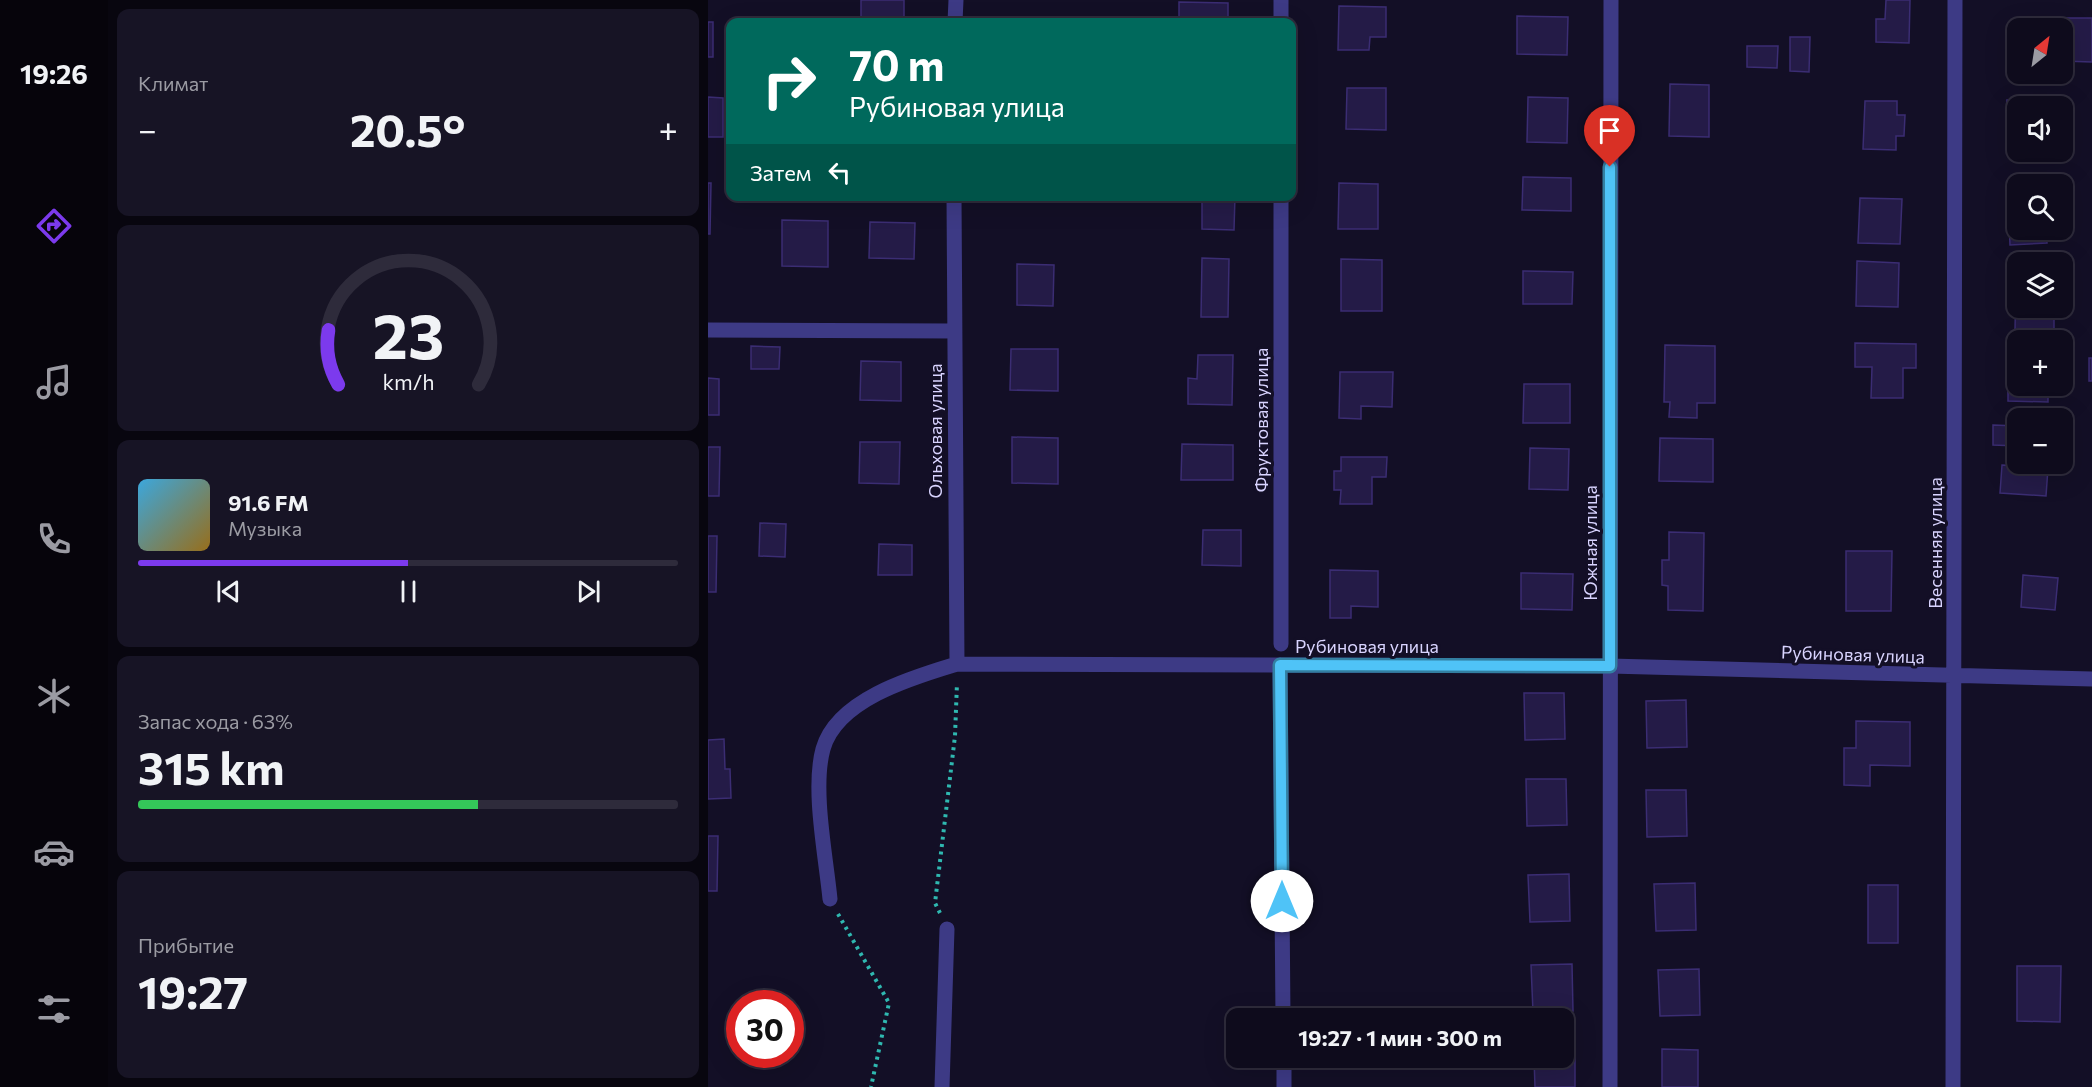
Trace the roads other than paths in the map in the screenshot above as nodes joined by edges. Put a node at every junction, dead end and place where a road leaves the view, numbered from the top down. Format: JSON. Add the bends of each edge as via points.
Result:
{"nodes":[{"id":1,"x":956,"y":0,"type":"edge"},
{"id":2,"x":1281,"y":0,"type":"edge"},
{"id":3,"x":1611,"y":0,"type":"edge"},
{"id":4,"x":1955,"y":0,"type":"edge"},
{"id":5,"x":955,"y":18,"type":"edge"},
{"id":6,"x":1281,"y":18,"type":"edge"},
{"id":7,"x":954,"y":201,"type":"edge"},
{"id":8,"x":1281,"y":201,"type":"edge"},
{"id":9,"x":708,"y":330,"type":"edge"},
{"id":10,"x":953,"y":332,"type":"junction"},
{"id":11,"x":1281,"y":644,"type":"dead end"},
{"id":12,"x":957,"y":664,"type":"junction"},
{"id":13,"x":1280,"y":665,"type":"junction"},
{"id":14,"x":1610,"y":666,"type":"junction"},
{"id":15,"x":1955,"y":677,"type":"junction"},
{"id":16,"x":2092,"y":679,"type":"edge"},
{"id":17,"x":830,"y":900,"type":"road end"},
{"id":18,"x":947,"y":929,"type":"road end"},
{"id":19,"x":1283,"y":1008,"type":"edge"},
{"id":20,"x":1284,"y":1068,"type":"edge"},
{"id":21,"x":942,"y":1087,"type":"edge"},
{"id":22,"x":1284,"y":1087,"type":"edge"},
{"id":23,"x":1610,"y":1087,"type":"edge"},
{"id":24,"x":1953,"y":1087,"type":"edge"}],
"edges":[{"from":1,"to":5,"type":"street"},
{"from":2,"to":6,"type":"street"},
{"from":3,"to":14,"type":"street","name":"Южная улица"},
{"from":4,"to":15,"type":"street","name":"Весенняя улица"},
{"from":7,"to":10,"type":"street","name":"Ольховая улица"},
{"from":8,"to":11,"type":"street","name":"Фруктовая улица"},
{"from":9,"to":10,"type":"street"},
{"from":10,"to":12,"type":"street","name":"Ольховая улица"},
{"from":12,"to":13,"type":"street","name":"Рубиновая улица"},
{"from":12,"to":17,"type":"street","name":"Рубиновая улица","via":[[908,678],[863,702],[835,726],[824,747],[819,775]]},
{"from":13,"to":14,"type":"street","name":"Рубиновая улица"},
{"from":13,"to":19,"type":"street"},
{"from":14,"to":15,"type":"street","name":"Рубиновая улица"},
{"from":14,"to":23,"type":"street","name":"Южная улица"},
{"from":15,"to":16,"type":"street","name":"Рубиновая улица"},
{"from":15,"to":24,"type":"street","name":"Весенняя улица"},
{"from":18,"to":21,"type":"street"},
{"from":20,"to":22,"type":"street"}]}
